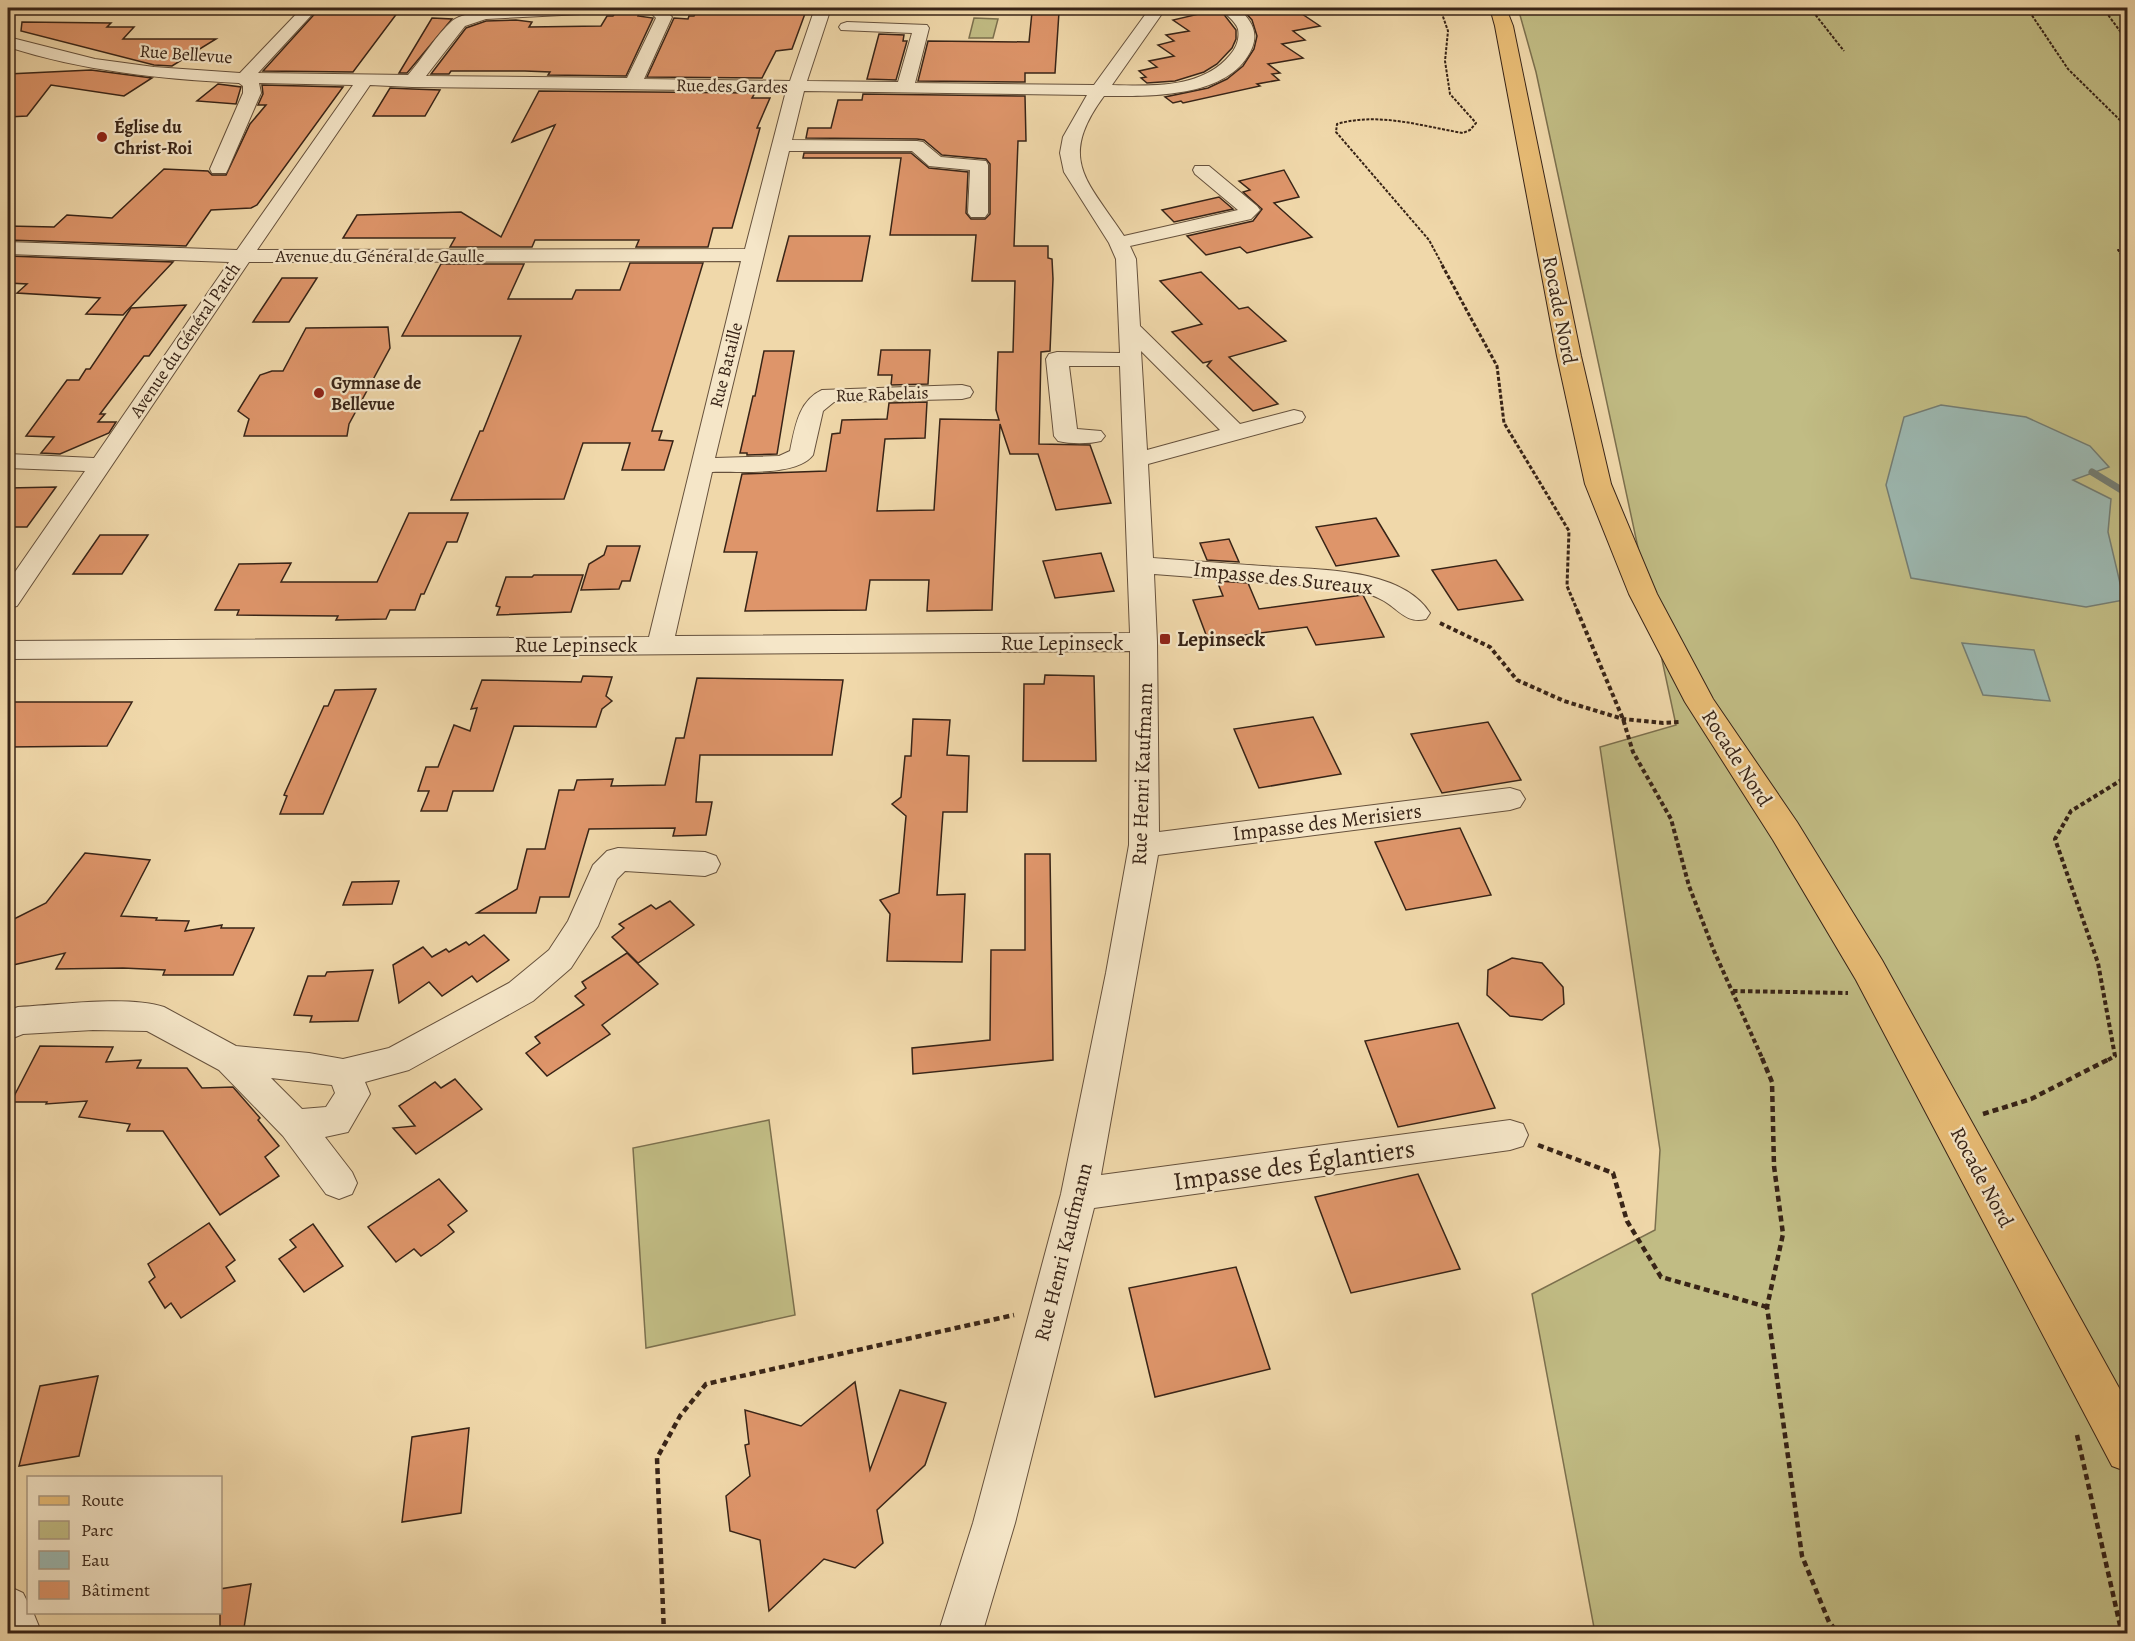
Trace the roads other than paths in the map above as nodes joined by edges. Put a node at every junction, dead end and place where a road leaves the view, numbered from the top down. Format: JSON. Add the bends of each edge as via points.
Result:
{"nodes":[{"id":1,"x":310,"y":8,"type":"edge"},
{"id":2,"x":601,"y":8,"type":"edge"},
{"id":3,"x":648,"y":8,"type":"edge"},
{"id":4,"x":823,"y":8,"type":"edge"},
{"id":5,"x":1158,"y":8,"type":"edge"},
{"id":6,"x":1229,"y":8,"type":"edge"},
{"id":7,"x":1498,"y":8,"type":"edge"},
{"id":8,"x":847,"y":27,"type":"dead end"},
{"id":9,"x":8,"y":42,"type":"edge"},
{"id":10,"x":244,"y":78,"type":"junction"},
{"id":11,"x":364,"y":81,"type":"junction"},
{"id":12,"x":412,"y":82,"type":"junction"},
{"id":13,"x":633,"y":84,"type":"junction"},
{"id":14,"x":796,"y":87,"type":"junction"},
{"id":15,"x":904,"y":88,"type":"junction"},
{"id":16,"x":1100,"y":89,"type":"junction"},
{"id":17,"x":782,"y":145,"type":"junction"},
{"id":18,"x":219,"y":170,"type":"dead end"},
{"id":19,"x":1202,"y":170,"type":"dead end"},
{"id":20,"x":978,"y":213,"type":"dead end"},
{"id":21,"x":1119,"y":243,"type":"junction"},
{"id":22,"x":8,"y":248,"type":"edge"},
{"id":23,"x":754,"y":255,"type":"junction"},
{"id":24,"x":241,"y":256,"type":"junction"},
{"id":25,"x":1130,"y":328,"type":"junction"},
{"id":26,"x":1131,"y":360,"type":"junction"},
{"id":27,"x":962,"y":393,"type":"dead end"},
{"id":28,"x":1294,"y":417,"type":"dead end"},
{"id":29,"x":1236,"y":433,"type":"junction"},
{"id":30,"x":1093,"y":436,"type":"dead end"},
{"id":31,"x":1135,"y":460,"type":"junction"},
{"id":32,"x":8,"y":461,"type":"edge"},
{"id":33,"x":102,"y":465,"type":"junction"},
{"id":34,"x":702,"y":465,"type":"junction"},
{"id":35,"x":1140,"y":565,"type":"junction"},
{"id":36,"x":8,"y":600,"type":"edge"},
{"id":37,"x":1418,"y":613,"type":"road end"},
{"id":38,"x":1144,"y":642,"type":"junction"},
{"id":39,"x":660,"y":645,"type":"junction"},
{"id":40,"x":8,"y":650,"type":"edge"},
{"id":41,"x":1510,"y":799,"type":"dead end"},
{"id":42,"x":1144,"y":845,"type":"junction"},
{"id":43,"x":705,"y":864,"type":"dead end"},
{"id":44,"x":8,"y":1026,"type":"edge"},
{"id":45,"x":231,"y":1060,"type":"junction"},
{"id":46,"x":344,"y":1073,"type":"junction"},
{"id":47,"x":295,"y":1125,"type":"junction"},
{"id":48,"x":1510,"y":1135,"type":"road end"},
{"id":49,"x":339,"y":1183,"type":"dead end"},
{"id":50,"x":1078,"y":1194,"type":"junction"},
{"id":51,"x":2127,"y":1450,"type":"edge"},
{"id":52,"x":8,"y":1608,"type":"edge"},
{"id":53,"x":20,"y":1634,"type":"edge"},
{"id":54,"x":960,"y":1634,"type":"edge"}],
"edges":[{"from":1,"to":10,"type":"street"},
{"from":2,"to":12,"type":"street","via":[[469,18],[459,23]]},
{"from":3,"to":13,"type":"street","via":[[664,17]]},
{"from":4,"to":14,"type":"street","name":"Rue Bataille"},
{"from":5,"to":16,"type":"street","name":"Rue Henri Kaufmann"},
{"from":6,"to":16,"type":"street","name":"Rue des Gardes","via":[[1245,25],[1247,42],[1239,57],[1222,72],[1181,87],[1148,91]]},
{"from":7,"to":51,"type":"main road","name":"Rocade Nord","via":[[1598,484],[1643,594],[1713,720],[1785,831],[1881,994]]},
{"from":8,"to":15,"type":"street","via":[[921,28]]},
{"from":9,"to":10,"type":"street","name":"Rue Bellevue","via":[[95,64]]},
{"from":10,"to":11,"type":"street","name":"Rue Bellevue"},
{"from":10,"to":18,"type":"street","via":[[252,85],[252,93]]},
{"from":11,"to":12,"type":"street","name":"Rue des Gardes"},
{"from":11,"to":24,"type":"street","name":"Avenue du Général Patch"},
{"from":12,"to":13,"type":"street","name":"Rue des Gardes"},
{"from":13,"to":14,"type":"street","name":"Rue des Gardes"},
{"from":14,"to":15,"type":"street","name":"Rue des Gardes"},
{"from":14,"to":17,"type":"street","name":"Rue Bataille"},
{"from":15,"to":16,"type":"street","name":"Rue des Gardes"},
{"from":16,"to":21,"type":"street","name":"Rue Henri Kaufmann","via":[[1072,137],[1069,153],[1073,172]]},
{"from":17,"to":20,"type":"street","via":[[917,146],[936,162],[979,165]]},
{"from":17,"to":23,"type":"street","name":"Rue Bataille"},
{"from":19,"to":21,"type":"street","via":[[1250,210],[1244,215]]},
{"from":21,"to":25,"type":"street","name":"Rue Henri Kaufmann","via":[[1126,259]]},
{"from":22,"to":24,"type":"street","name":"Avenue du Général de Gaulle"},
{"from":23,"to":24,"type":"street","name":"Avenue du Général de Gaulle"},
{"from":23,"to":34,"type":"street","name":"Rue Bataille"},
{"from":24,"to":33,"type":"street","name":"Avenue du Général Patch"},
{"from":25,"to":26,"type":"street","name":"Rue Henri Kaufmann"},
{"from":25,"to":29,"type":"street"},
{"from":26,"to":30,"type":"street","via":[[1058,359],[1066,436]]},
{"from":26,"to":31,"type":"street","name":"Rue Henri Kaufmann"},
{"from":27,"to":34,"type":"street","name":"Rue Rabelais","via":[[830,395],[820,398],[814,406],[801,454],[794,459],[783,463]]},
{"from":28,"to":29,"type":"street"},
{"from":29,"to":31,"type":"street"},
{"from":31,"to":35,"type":"street","name":"Rue Henri Kaufmann"},
{"from":32,"to":33,"type":"street"},
{"from":33,"to":36,"type":"street","name":"Avenue du Général Patch"},
{"from":34,"to":39,"type":"street","name":"Rue Bataille"},
{"from":35,"to":37,"type":"street","name":"Impasse des Sureaux","via":[[1352,581],[1382,588]]},
{"from":35,"to":38,"type":"street","name":"Rue Henri Kaufmann"},
{"from":38,"to":39,"type":"street","name":"Rue Lepinseck"},
{"from":38,"to":42,"type":"street","name":"Rue Henri Kaufmann"},
{"from":39,"to":40,"type":"street","name":"Rue Lepinseck"},
{"from":41,"to":42,"type":"street","name":"Impasse des Merisiers"},
{"from":42,"to":50,"type":"street","name":"Rue Henri Kaufmann"},
{"from":43,"to":46,"type":"street","via":[[618,859],[603,873],[582,926],[560,959],[521,992],[397,1060]]},
{"from":44,"to":45,"type":"street","via":[[18,1021],[61,1018],[152,1017]]},
{"from":45,"to":46,"type":"street"},
{"from":45,"to":47,"type":"street"},
{"from":46,"to":47,"type":"street","via":[[353,1094],[336,1120]]},
{"from":47,"to":49,"type":"street"},
{"from":48,"to":50,"type":"street","name":"Impasse des Églantiers"},
{"from":50,"to":54,"type":"street","name":"Rue Henri Kaufmann","via":[[994,1523]]},
{"from":52,"to":53,"type":"street"}]}
